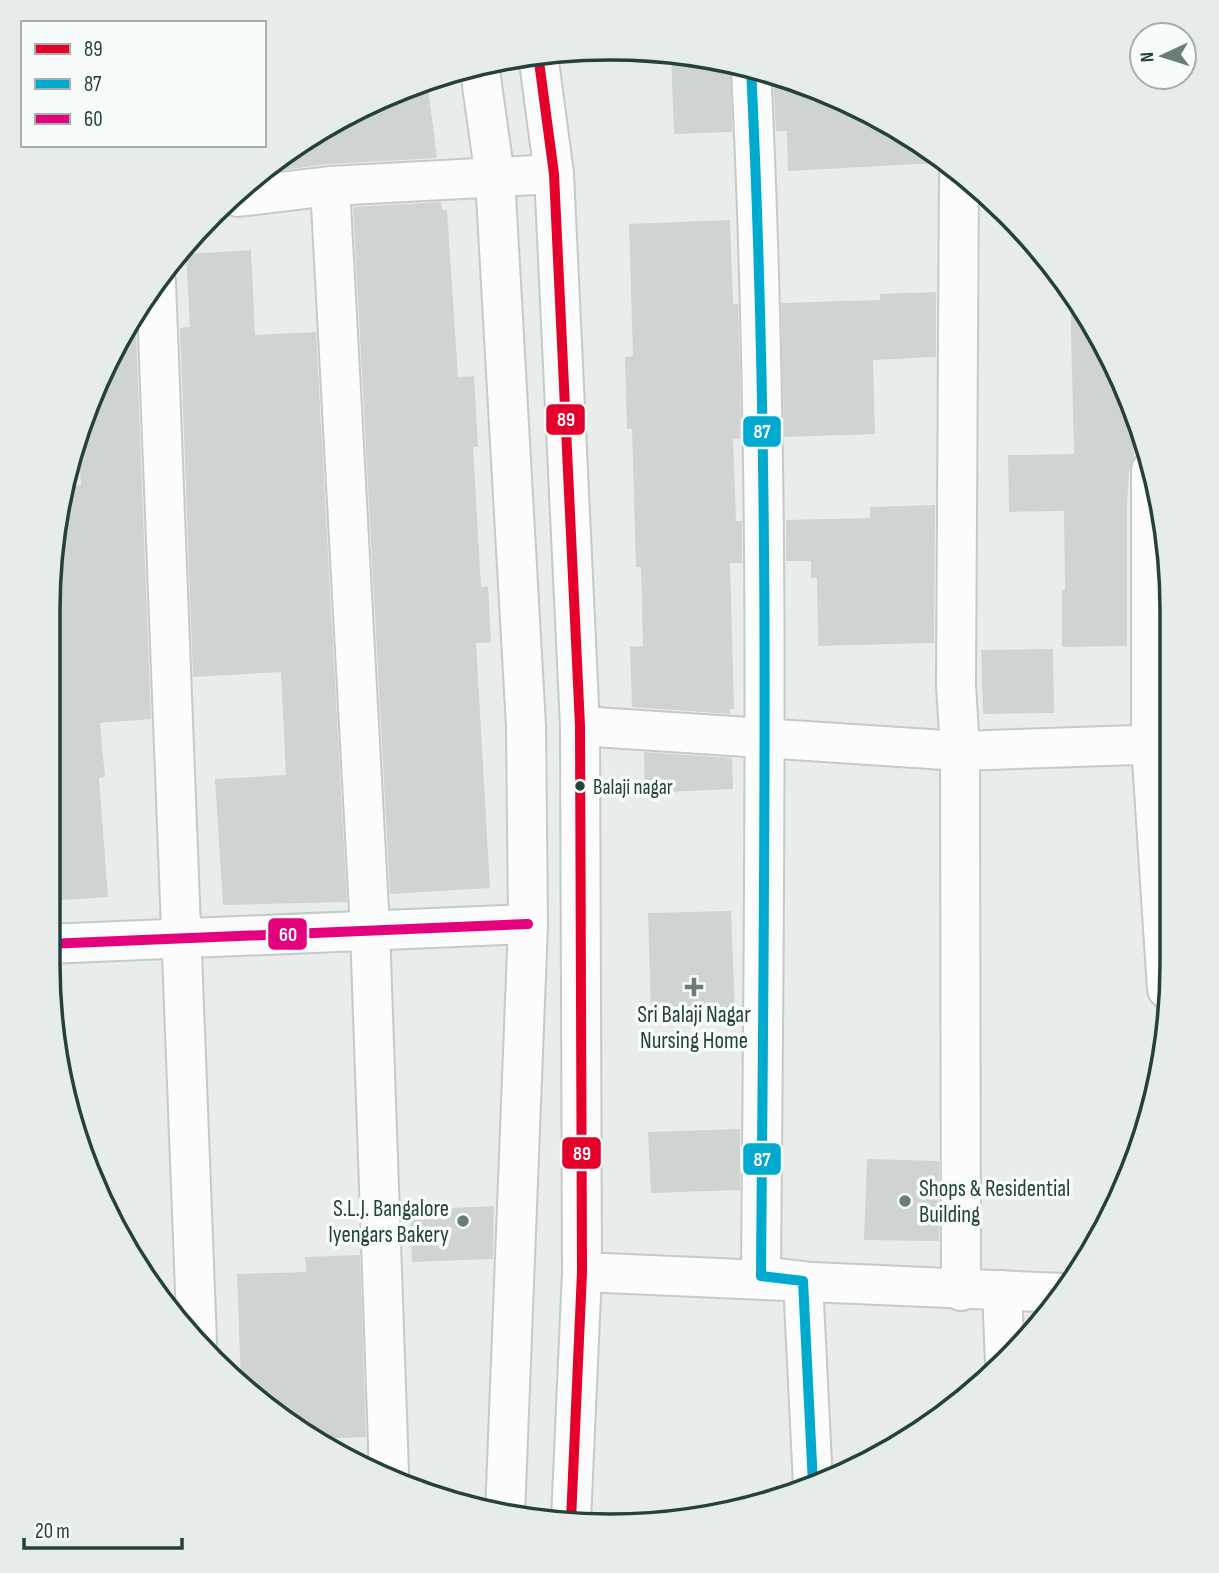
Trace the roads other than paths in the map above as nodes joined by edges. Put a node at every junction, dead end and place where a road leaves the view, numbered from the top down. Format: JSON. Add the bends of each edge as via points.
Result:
{"nodes":[{"id":1,"x":539,"y":64,"type":"edge"},
{"id":2,"x":481,"y":75,"type":"edge"},
{"id":3,"x":752,"y":78,"type":"edge"},
{"id":4,"x":554,"y":174,"type":"junction"},
{"id":5,"x":495,"y":177,"type":"junction"},
{"id":6,"x":959,"y":185,"type":"edge"},
{"id":7,"x":330,"y":186,"type":"junction"},
{"id":8,"x":247,"y":196,"type":"edge"},
{"id":9,"x":157,"y":298,"type":"edge"},
{"id":10,"x":1154,"y":529,"type":"edge"},
{"id":11,"x":580,"y":726,"type":"junction"},
{"id":12,"x":765,"y":737,"type":"junction"},
{"id":13,"x":1159,"y":744,"type":"edge"},
{"id":14,"x":960,"y":751,"type":"junction"},
{"id":15,"x":1160,"y":775,"type":"edge"},
{"id":16,"x":528,"y":924,"type":"junction"},
{"id":17,"x":370,"y":929,"type":"junction"},
{"id":18,"x":184,"y":939,"type":"junction"},
{"id":19,"x":60,"y":944,"type":"edge"},
{"id":20,"x":582,"y":1272,"type":"junction"},
{"id":21,"x":803,"y":1281,"type":"junction"},
{"id":22,"x":1002,"y":1290,"type":"junction"},
{"id":23,"x":961,"y":1291,"type":"junction"},
{"id":24,"x":1050,"y":1292,"type":"edge"},
{"id":25,"x":197,"y":1327,"type":"edge"},
{"id":26,"x":1004,"y":1345,"type":"edge"},
{"id":27,"x":389,"y":1467,"type":"edge"},
{"id":28,"x":812,"y":1475,"type":"edge"},
{"id":29,"x":505,"y":1504,"type":"edge"},
{"id":30,"x":571,"y":1512,"type":"edge"}],
"edges":[{"from":1,"to":4,"type":"street"},
{"from":2,"to":5,"type":"street"},
{"from":3,"to":12,"type":"street","via":[[758,204]]},
{"from":4,"to":5,"type":"street"},
{"from":4,"to":11,"type":"street"},
{"from":5,"to":7,"type":"street"},
{"from":5,"to":16,"type":"street","via":[[526,726]]},
{"from":6,"to":14,"type":"street","via":[[956,685]]},
{"from":7,"to":8,"type":"street"},
{"from":7,"to":17,"type":"street"},
{"from":9,"to":18,"type":"street"},
{"from":10,"to":13,"type":"street"},
{"from":11,"to":12,"type":"street"},
{"from":11,"to":20,"type":"street"},
{"from":12,"to":14,"type":"street"},
{"from":12,"to":21,"type":"street","via":[[761,1276]]},
{"from":13,"to":14,"type":"street"},
{"from":13,"to":15,"type":"street"},
{"from":14,"to":23,"type":"street"},
{"from":16,"to":17,"type":"street"},
{"from":16,"to":29,"type":"street"},
{"from":17,"to":18,"type":"street"},
{"from":17,"to":27,"type":"street"},
{"from":18,"to":19,"type":"street"},
{"from":18,"to":25,"type":"street"},
{"from":20,"to":21,"type":"street"},
{"from":20,"to":30,"type":"street"},
{"from":21,"to":23,"type":"street"},
{"from":21,"to":28,"type":"street"},
{"from":22,"to":23,"type":"street"},
{"from":22,"to":24,"type":"street"},
{"from":22,"to":26,"type":"street"}]}
